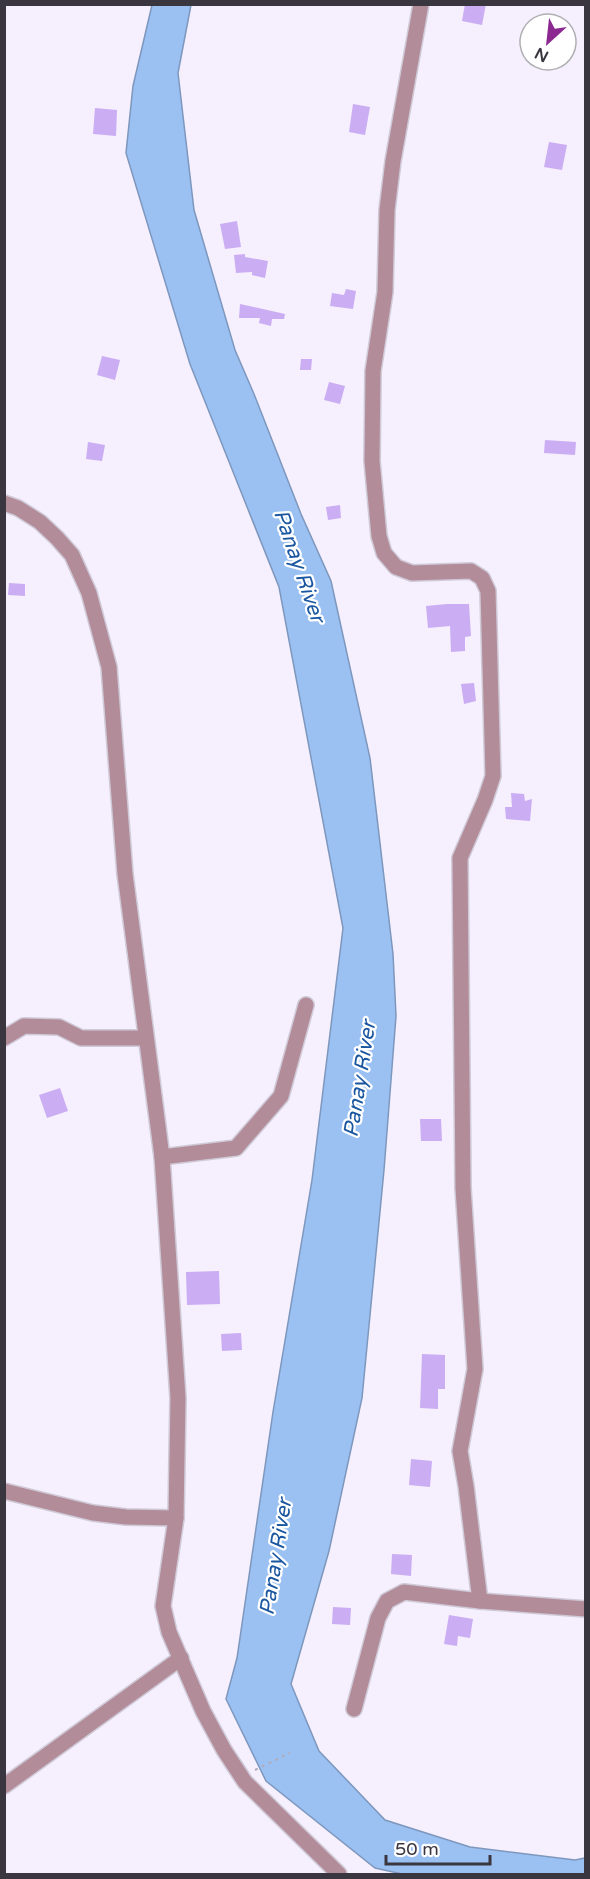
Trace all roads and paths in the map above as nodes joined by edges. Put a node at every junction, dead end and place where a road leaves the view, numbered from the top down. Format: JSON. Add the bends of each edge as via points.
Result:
{"nodes":[{"id":1,"x":421,"y":4,"type":"edge"},
{"id":2,"x":4,"y":503,"type":"edge"},
{"id":3,"x":306,"y":1005,"type":"dead end"},
{"id":4,"x":4,"y":1038,"type":"edge"},
{"id":5,"x":145,"y":1038,"type":"junction"},
{"id":6,"x":162,"y":1157,"type":"junction"},
{"id":7,"x":4,"y":1491,"type":"edge"},
{"id":8,"x":176,"y":1518,"type":"junction"},
{"id":9,"x":480,"y":1601,"type":"junction"},
{"id":10,"x":585,"y":1609,"type":"edge"},
{"id":11,"x":181,"y":1658,"type":"junction"},
{"id":12,"x":354,"y":1709,"type":"dead end"},
{"id":13,"x":290,"y":1753,"type":"dead end"},
{"id":14,"x":250,"y":1773,"type":"dead end"},
{"id":15,"x":4,"y":1786,"type":"edge"},
{"id":16,"x":339,"y":1875,"type":"edge"}],
"edges":[{"from":1,"to":9,"type":"street","via":[[388,200],[385,292],[373,371],[372,461],[379,536],[384,553],[396,567],[412,573],[471,571],[482,578],[488,591],[493,776],[460,858],[463,1188],[475,1369],[460,1451]]},
{"from":2,"to":5,"type":"street","via":[[40,522],[72,555],[89,593],[109,667],[125,874]]},
{"from":3,"to":6,"type":"street","via":[[281,1096],[236,1148]]},
{"from":4,"to":5,"type":"street","via":[[24,1026],[59,1027],[81,1038]]},
{"from":5,"to":6,"type":"street"},
{"from":6,"to":8,"type":"street","via":[[178,1398]]},
{"from":7,"to":8,"type":"street","via":[[93,1513]]},
{"from":8,"to":11,"type":"street","via":[[163,1606]]},
{"from":9,"to":10,"type":"street"},
{"from":9,"to":12,"type":"street","via":[[404,1592],[387,1601],[378,1618]]},
{"from":11,"to":15,"type":"street"},
{"from":11,"to":16,"type":"street","via":[[213,1731],[245,1782]]},
{"from":13,"to":14,"type":"path"}]}
